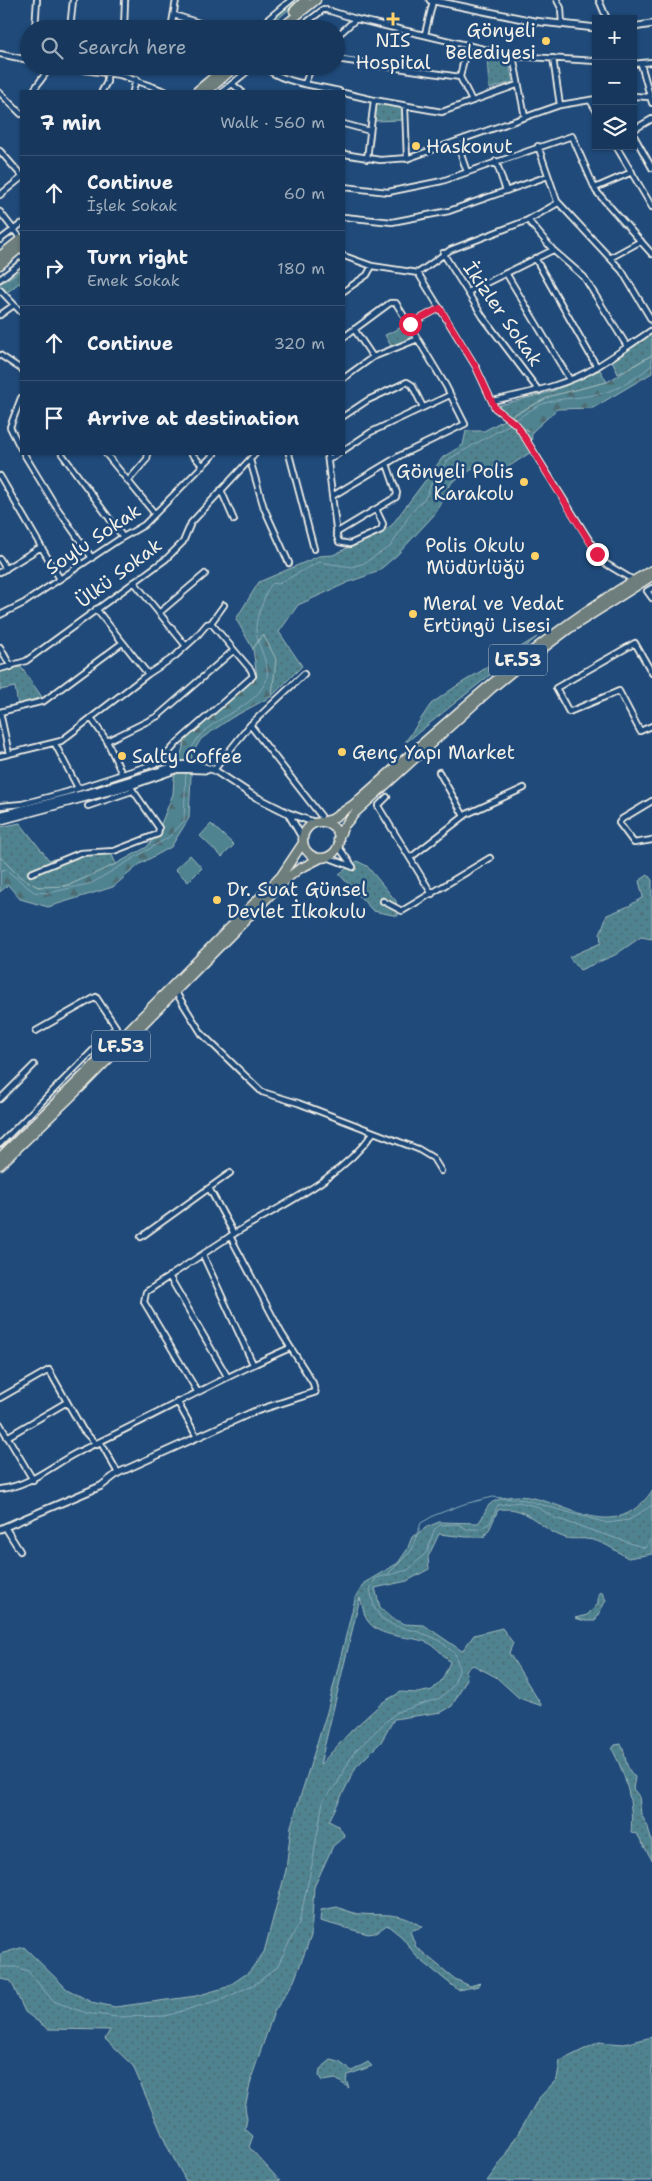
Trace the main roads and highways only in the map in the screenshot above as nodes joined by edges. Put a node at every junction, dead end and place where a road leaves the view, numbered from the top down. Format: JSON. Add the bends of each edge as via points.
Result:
{"nodes":[{"id":1,"x":306,"y":0,"type":"edge"},
{"id":2,"x":316,"y":0,"type":"edge"},
{"id":3,"x":283,"y":20,"type":"edge"},
{"id":4,"x":291,"y":20,"type":"edge"},
{"id":5,"x":216,"y":75,"type":"edge"},
{"id":6,"x":226,"y":75,"type":"edge"},
{"id":7,"x":198,"y":90,"type":"edge"},
{"id":8,"x":209,"y":90,"type":"edge"},
{"id":9,"x":20,"y":240,"type":"edge"},
{"id":10,"x":20,"y":248,"type":"edge"},
{"id":11,"x":0,"y":256,"type":"edge"},
{"id":12,"x":0,"y":265,"type":"edge"},
{"id":13,"x":652,"y":570,"type":"edge"},
{"id":14,"x":652,"y":576,"type":"edge"},
{"id":15,"x":319,"y":820,"type":"junction"},
{"id":16,"x":303,"y":841,"type":"junction"},
{"id":17,"x":338,"y":842,"type":"junction"},
{"id":18,"x":324,"y":857,"type":"junction"},
{"id":19,"x":0,"y":1157,"type":"edge"},
{"id":20,"x":0,"y":1164,"type":"edge"}],
"edges":[{"from":1,"to":3,"type":"highway"},
{"from":2,"to":4,"type":"highway"},
{"from":5,"to":7,"type":"highway"},
{"from":6,"to":8,"type":"highway"},
{"from":9,"to":11,"type":"highway"},
{"from":10,"to":12,"type":"highway"},
{"from":13,"to":15,"type":"highway","number":"LF.53","via":[[585,611],[531,650],[485,686],[354,804],[337,816]]},
{"from":14,"to":17,"type":"highway","number":"LF.53","via":[[570,628],[491,689],[356,812],[344,826]]},
{"from":15,"to":16,"type":"highway","number":"LF.53","via":[[306,829]]},
{"from":15,"to":17,"type":"highway","via":[[332,826]]},
{"from":16,"to":18,"type":"highway","via":[[307,852]]},
{"from":16,"to":19,"type":"highway","number":"LF.53","via":[[292,863],[276,882]]},
{"from":17,"to":18,"type":"highway","number":"LF.53"},
{"from":18,"to":20,"type":"highway","number":"LF.53","via":[[285,880],[85,1083]]}]}
